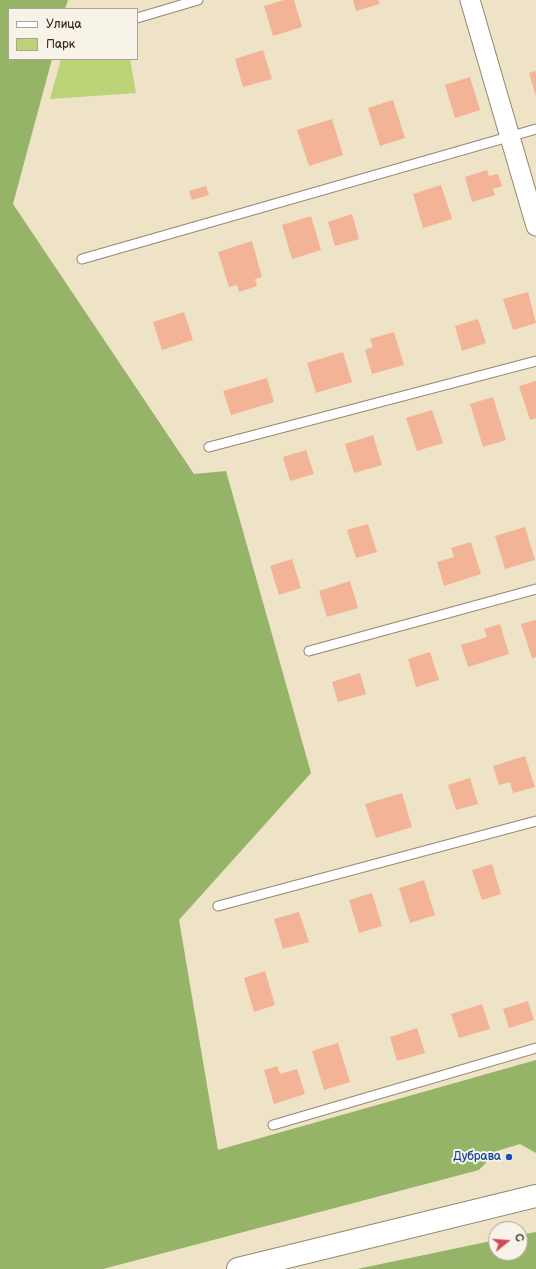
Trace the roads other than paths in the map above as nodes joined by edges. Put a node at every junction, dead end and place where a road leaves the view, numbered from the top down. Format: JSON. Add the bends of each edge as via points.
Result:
{"nodes":[{"id":1,"x":198,"y":0,"type":"edge"},
{"id":2,"x":470,"y":0,"type":"edge"},
{"id":3,"x":138,"y":18,"type":"edge"},
{"id":4,"x":536,"y":129,"type":"edge"},
{"id":5,"x":510,"y":136,"type":"junction"},
{"id":6,"x":536,"y":226,"type":"edge"},
{"id":7,"x":82,"y":258,"type":"dead end"},
{"id":8,"x":536,"y":361,"type":"edge"},
{"id":9,"x":209,"y":448,"type":"dead end"},
{"id":10,"x":536,"y":589,"type":"edge"},
{"id":11,"x":309,"y":651,"type":"dead end"},
{"id":12,"x":536,"y":821,"type":"edge"},
{"id":13,"x":218,"y":906,"type":"dead end"},
{"id":14,"x":536,"y":1048,"type":"edge"},
{"id":15,"x":273,"y":1125,"type":"dead end"},
{"id":16,"x":536,"y":1196,"type":"edge"},
{"id":17,"x":238,"y":1269,"type":"edge"}],
"edges":[{"from":1,"to":3,"type":"lane"},
{"from":2,"to":5,"type":"street"},
{"from":4,"to":5,"type":"lane"},
{"from":5,"to":6,"type":"street"},
{"from":5,"to":7,"type":"lane"},
{"from":8,"to":9,"type":"lane"},
{"from":10,"to":11,"type":"lane"},
{"from":12,"to":13,"type":"lane"},
{"from":14,"to":15,"type":"lane"},
{"from":16,"to":17,"type":"street"}]}
